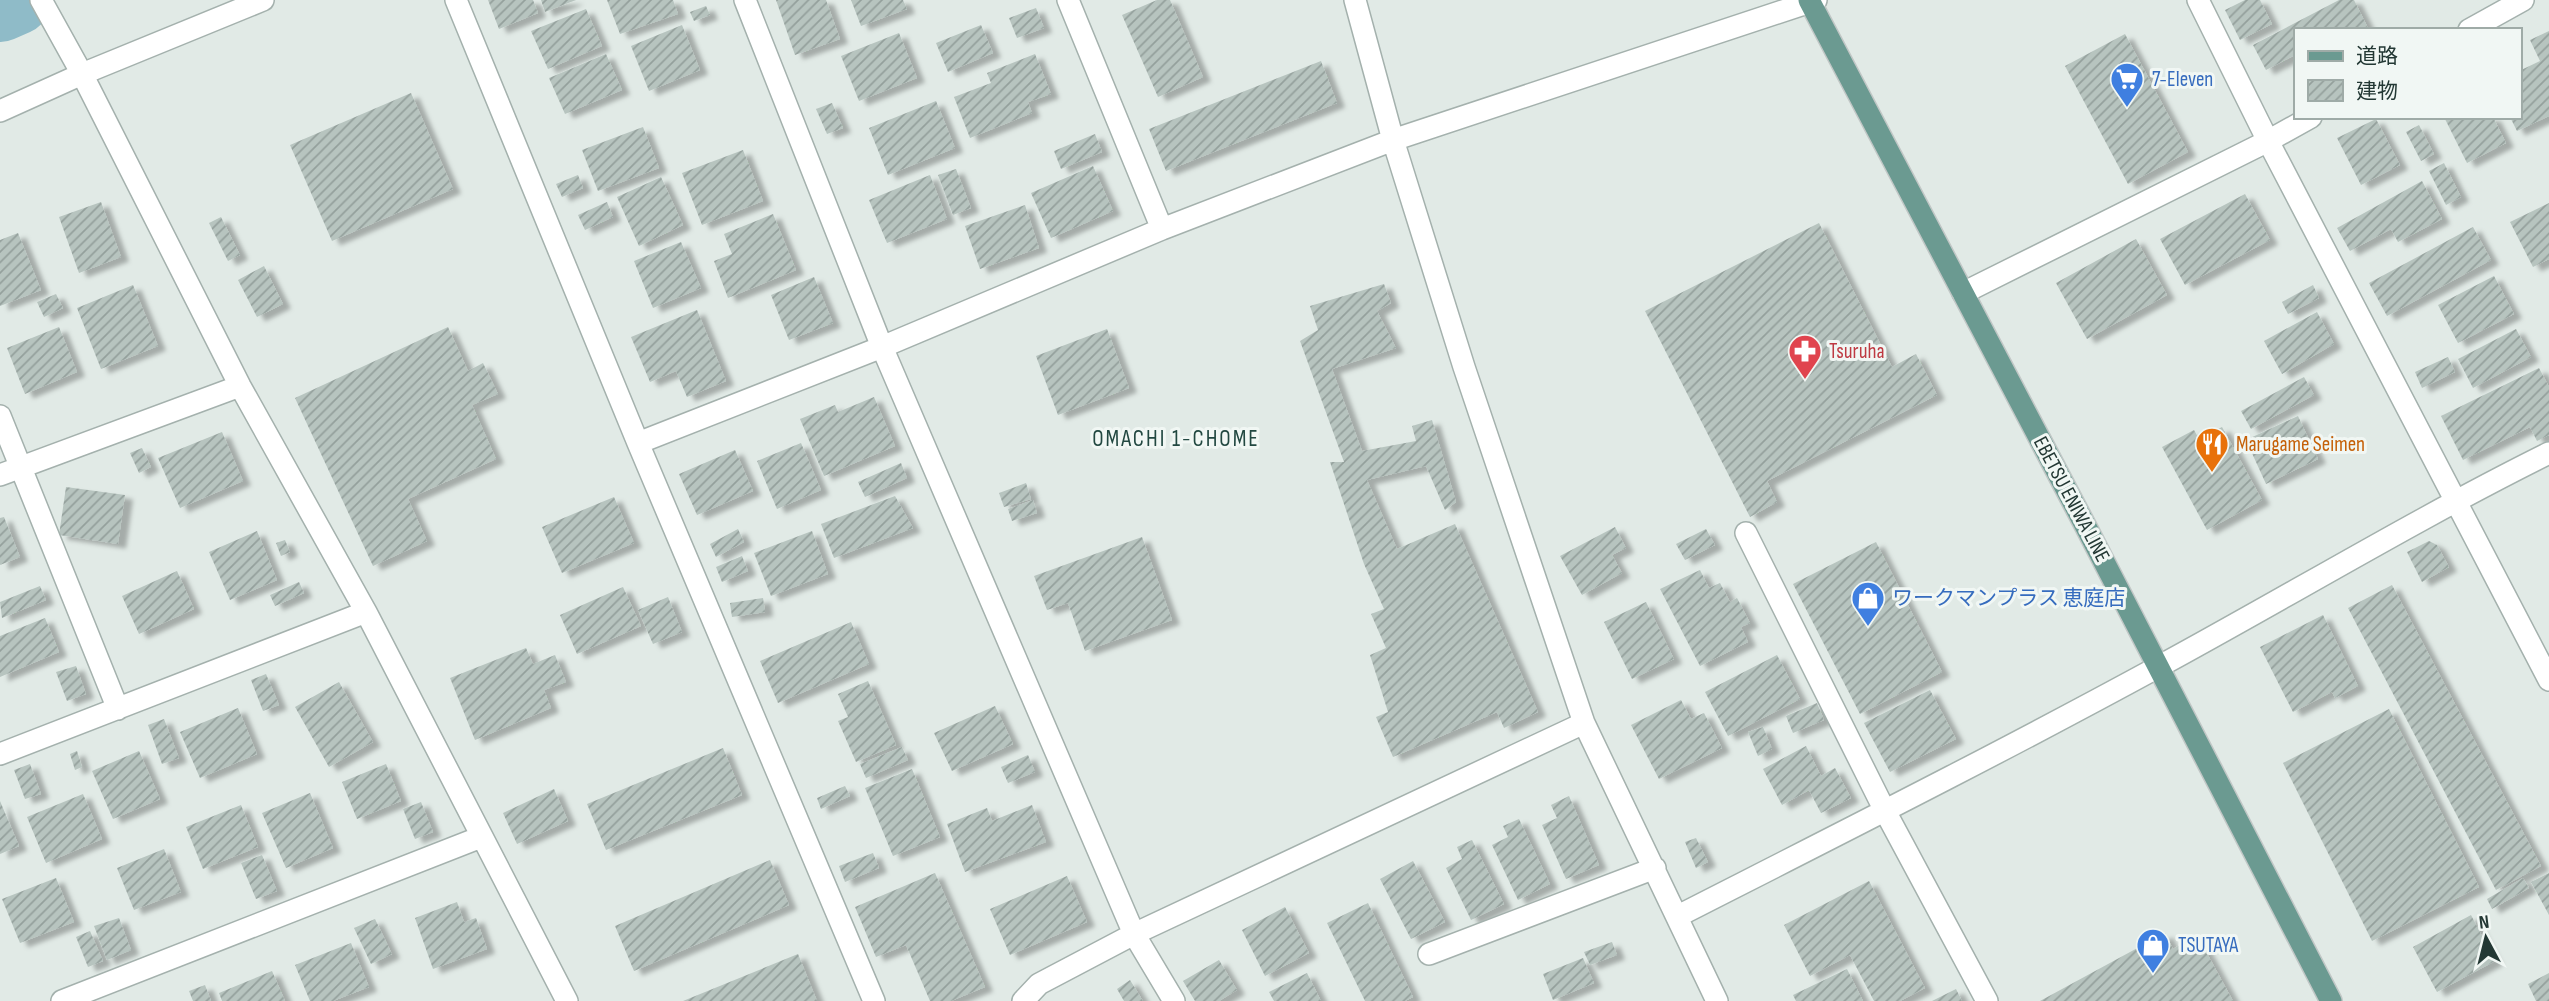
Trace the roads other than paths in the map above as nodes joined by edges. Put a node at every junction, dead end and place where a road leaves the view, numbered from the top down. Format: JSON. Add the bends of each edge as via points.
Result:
{"nodes":[{"id":1,"x":41,"y":0,"type":"edge"},
{"id":2,"x":263,"y":0,"type":"edge"},
{"id":3,"x":456,"y":0,"type":"edge"},
{"id":4,"x":745,"y":0,"type":"edge"},
{"id":5,"x":1068,"y":0,"type":"edge"},
{"id":6,"x":1355,"y":0,"type":"edge"},
{"id":7,"x":2197,"y":0,"type":"edge"},
{"id":8,"x":2523,"y":0,"type":"edge"},
{"id":9,"x":1812,"y":1,"type":"edge"},
{"id":10,"x":2473,"y":28,"type":"edge"},
{"id":11,"x":82,"y":74,"type":"junction"},
{"id":12,"x":0,"y":111,"type":"edge"},
{"id":13,"x":2307,"y":119,"type":"edge"},
{"id":14,"x":1393,"y":140,"type":"junction"},
{"id":15,"x":2268,"y":141,"type":"junction"},
{"id":16,"x":1162,"y":229,"type":"junction"},
{"id":17,"x":1963,"y":293,"type":"junction"},
{"id":18,"x":882,"y":346,"type":"junction"},
{"id":19,"x":240,"y":386,"type":"junction"},
{"id":20,"x":0,"y":416,"type":"edge"},
{"id":21,"x":638,"y":443,"type":"junction"},
{"id":22,"x":2549,"y":453,"type":"edge"},
{"id":23,"x":10,"y":471,"type":"edge"},
{"id":24,"x":2456,"y":500,"type":"junction"},
{"id":25,"x":1746,"y":533,"type":"dead end"},
{"id":26,"x":366,"y":612,"type":"junction"},
{"id":27,"x":2158,"y":666,"type":"junction"},
{"id":28,"x":2549,"y":680,"type":"edge"},
{"id":29,"x":118,"y":709,"type":"junction"},
{"id":30,"x":1584,"y":723,"type":"junction"},
{"id":31,"x":0,"y":754,"type":"edge"},
{"id":32,"x":1885,"y":811,"type":"junction"},
{"id":33,"x":481,"y":837,"type":"junction"},
{"id":34,"x":1655,"y":868,"type":"junction"},
{"id":35,"x":1678,"y":916,"type":"junction"},
{"id":36,"x":1134,"y":933,"type":"junction"},
{"id":37,"x":1429,"y":954,"type":"dead end"},
{"id":38,"x":62,"y":1001,"type":"edge"},
{"id":39,"x":567,"y":1001,"type":"edge"},
{"id":40,"x":874,"y":1001,"type":"edge"},
{"id":41,"x":1023,"y":1001,"type":"edge"},
{"id":42,"x":1174,"y":1001,"type":"edge"},
{"id":43,"x":1717,"y":1001,"type":"edge"},
{"id":44,"x":1987,"y":1001,"type":"edge"},
{"id":45,"x":2330,"y":1001,"type":"edge"}],
"edges":[{"from":1,"to":11,"type":"street"},
{"from":2,"to":11,"type":"street"},
{"from":3,"to":21,"type":"street"},
{"from":4,"to":18,"type":"street"},
{"from":5,"to":16,"type":"street"},
{"from":6,"to":14,"type":"street"},
{"from":7,"to":15,"type":"street"},
{"from":8,"to":10,"type":"street"},
{"from":9,"to":14,"type":"street"},
{"from":9,"to":17,"type":"main road","name":"EBETSU ENIWA LINE"},
{"from":11,"to":12,"type":"street"},
{"from":11,"to":19,"type":"street"},
{"from":13,"to":15,"type":"street"},
{"from":14,"to":16,"type":"street"},
{"from":14,"to":30,"type":"street"},
{"from":15,"to":17,"type":"street"},
{"from":15,"to":24,"type":"street"},
{"from":16,"to":18,"type":"street"},
{"from":17,"to":27,"type":"main road","name":"EBETSU ENIWA LINE"},
{"from":18,"to":21,"type":"street"},
{"from":18,"to":36,"type":"street"},
{"from":19,"to":23,"type":"street"},
{"from":19,"to":26,"type":"street"},
{"from":20,"to":23,"type":"street"},
{"from":21,"to":40,"type":"street"},
{"from":22,"to":24,"type":"street"},
{"from":23,"to":29,"type":"street"},
{"from":24,"to":27,"type":"street"},
{"from":24,"to":28,"type":"street"},
{"from":25,"to":32,"type":"street"},
{"from":26,"to":29,"type":"street"},
{"from":26,"to":33,"type":"street"},
{"from":27,"to":32,"type":"street"},
{"from":27,"to":45,"type":"main road","name":"EBETSU ENIWA LINE"},
{"from":29,"to":31,"type":"street"},
{"from":30,"to":34,"type":"street"},
{"from":30,"to":36,"type":"street"},
{"from":32,"to":35,"type":"street"},
{"from":32,"to":44,"type":"street"},
{"from":33,"to":38,"type":"street"},
{"from":33,"to":39,"type":"street"},
{"from":34,"to":35,"type":"street"},
{"from":34,"to":37,"type":"street"},
{"from":35,"to":43,"type":"street"},
{"from":36,"to":41,"type":"street","via":[[1039,984]]},
{"from":36,"to":42,"type":"street"}]}
